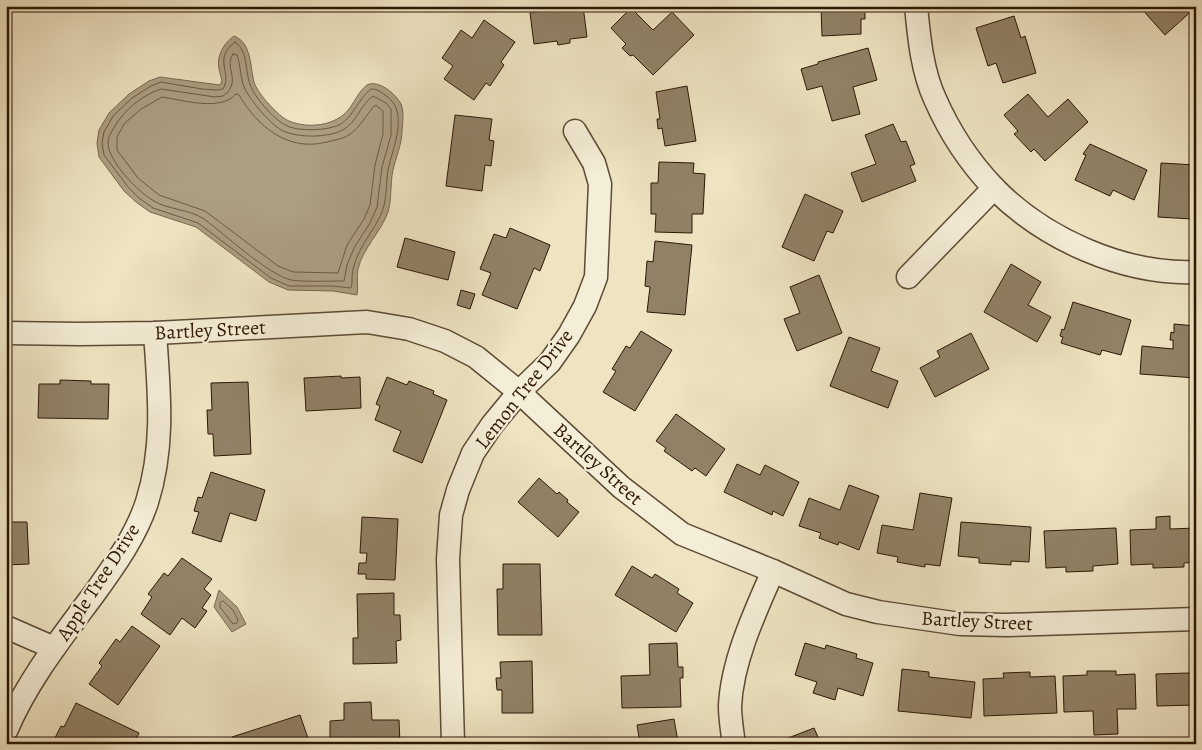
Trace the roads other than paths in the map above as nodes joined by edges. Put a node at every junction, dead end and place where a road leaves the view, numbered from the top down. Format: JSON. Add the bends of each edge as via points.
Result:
{"nodes":[{"id":1,"x":916,"y":6,"type":"edge"},
{"id":2,"x":575,"y":131,"type":"dead end"},
{"id":3,"x":994,"y":188,"type":"junction"},
{"id":4,"x":1196,"y":272,"type":"edge"},
{"id":5,"x":908,"y":277,"type":"dead end"},
{"id":6,"x":6,"y":333,"type":"edge"},
{"id":7,"x":155,"y":333,"type":"junction"},
{"id":8,"x":519,"y":392,"type":"junction"},
{"id":9,"x":773,"y":571,"type":"junction"},
{"id":10,"x":1196,"y":619,"type":"edge"},
{"id":11,"x":6,"y":627,"type":"edge"},
{"id":12,"x":54,"y":648,"type":"junction"},
{"id":13,"x":6,"y":731,"type":"edge"},
{"id":14,"x":453,"y":744,"type":"edge"},
{"id":15,"x":734,"y":744,"type":"edge"}],
"edges":[{"from":1,"to":3,"type":"street","via":[[924,65],[934,98],[966,153]]},
{"from":2,"to":8,"type":"street","name":"Lemon Tree Drive","via":[[594,163],[600,184],[596,277],[569,335],[550,362]]},
{"from":3,"to":4,"type":"street","via":[[1017,208],[1072,244],[1107,259],[1144,268]]},
{"from":3,"to":5,"type":"street"},
{"from":6,"to":7,"type":"street","name":"Bartley Street"},
{"from":7,"to":8,"type":"street","name":"Bartley Street","via":[[367,322],[409,329],[445,341],[476,357]]},
{"from":7,"to":12,"type":"street","name":"Apple Tree Drive","via":[[160,431],[146,503],[134,533],[110,571]]},
{"from":8,"to":9,"type":"street","name":"Bartley Street","via":[[621,487],[662,520],[682,534]]},
{"from":8,"to":14,"type":"street","name":"Lemon Tree Drive","via":[[473,453],[451,515],[448,559]]},
{"from":9,"to":10,"type":"street","name":"Bartley Street","via":[[846,604],[960,624]]},
{"from":9,"to":15,"type":"street","via":[[736,668],[730,706]]},
{"from":11,"to":12,"type":"street"},
{"from":12,"to":13,"type":"street","name":"Apple Tree Drive","via":[[16,708]]}]}
